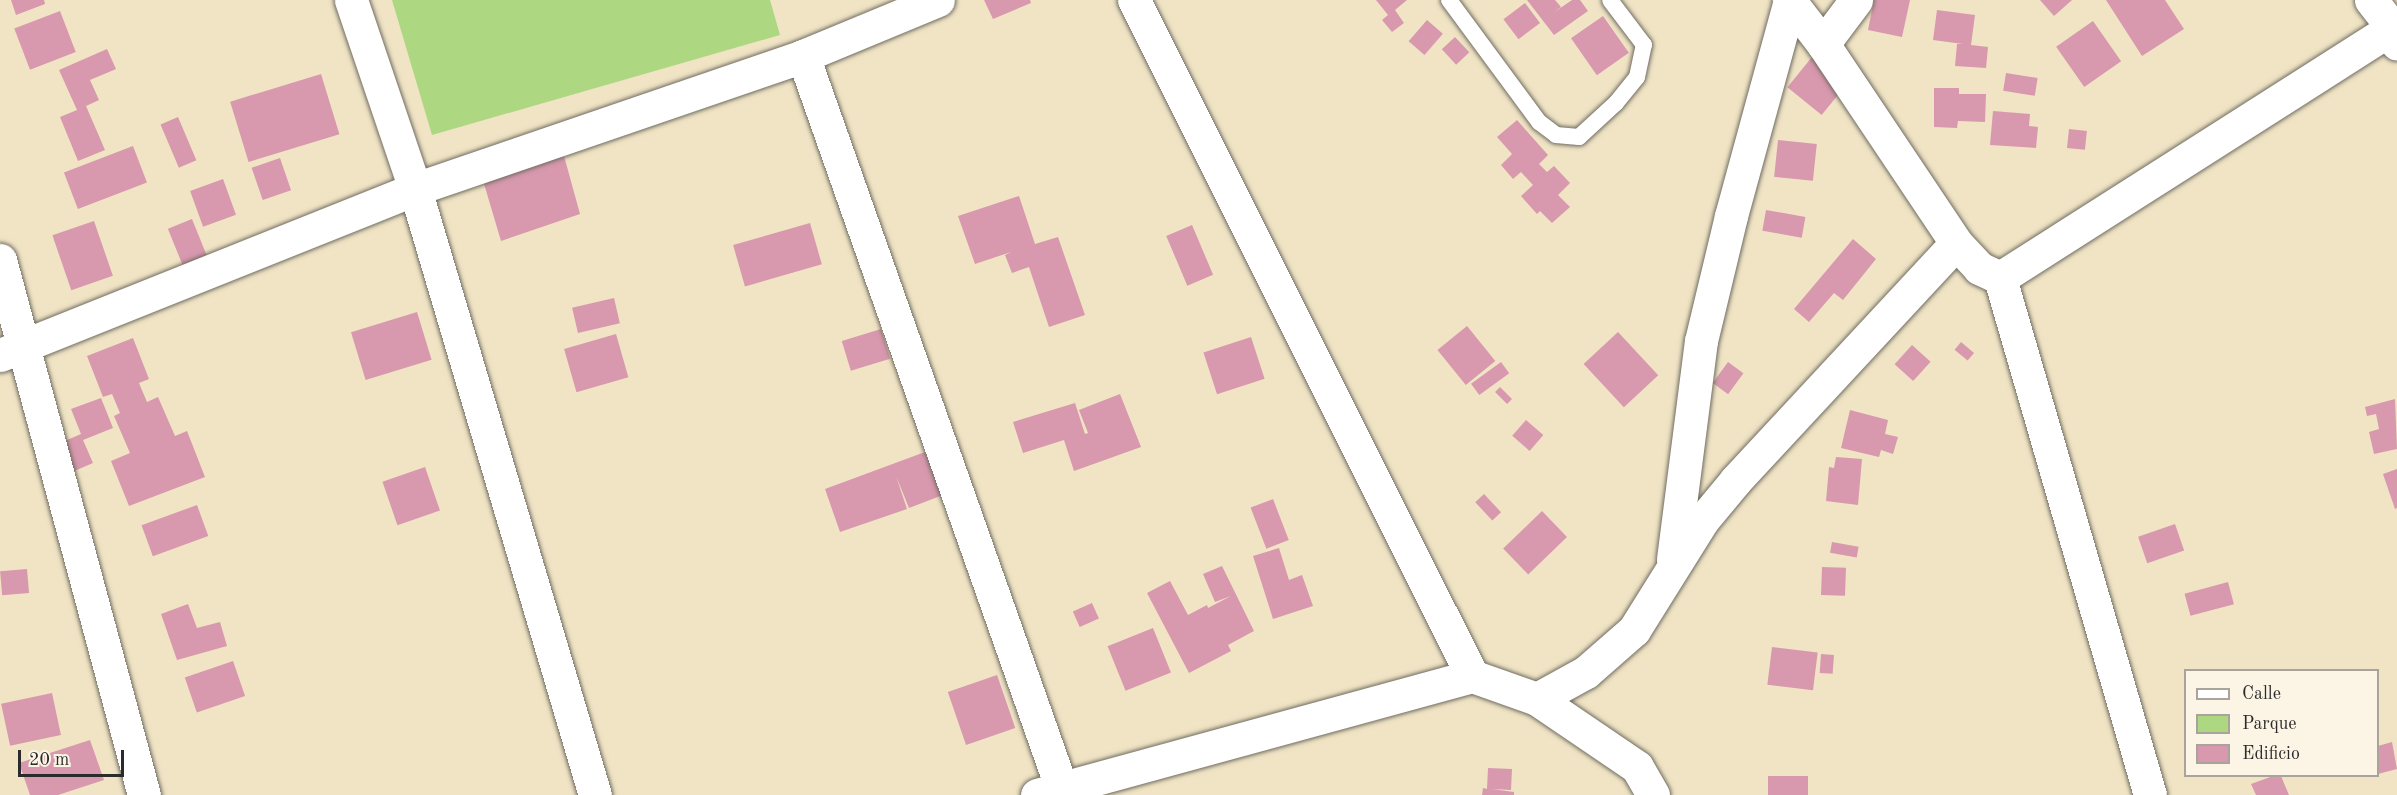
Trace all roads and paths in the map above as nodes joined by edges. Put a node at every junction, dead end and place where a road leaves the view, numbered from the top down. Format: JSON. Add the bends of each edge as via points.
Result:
{"nodes":[{"id":1,"x":351,"y":0,"type":"edge"},
{"id":2,"x":938,"y":0,"type":"edge"},
{"id":3,"x":1134,"y":0,"type":"edge"},
{"id":4,"x":1449,"y":0,"type":"edge"},
{"id":5,"x":1610,"y":0,"type":"edge"},
{"id":6,"x":1789,"y":0,"type":"edge"},
{"id":7,"x":1856,"y":0,"type":"edge"},
{"id":8,"x":2371,"y":0,"type":"edge"},
{"id":9,"x":2396,"y":32,"type":"edge"},
{"id":10,"x":1823,"y":44,"type":"junction"},
{"id":11,"x":803,"y":56,"type":"junction"},
{"id":12,"x":415,"y":189,"type":"junction"},
{"id":13,"x":1956,"y":243,"type":"junction"},
{"id":14,"x":0,"y":260,"type":"edge"},
{"id":15,"x":2000,"y":278,"type":"junction"},
{"id":16,"x":11,"y":351,"type":"edge"},
{"id":17,"x":1672,"y":569,"type":"junction"},
{"id":18,"x":1472,"y":676,"type":"junction"},
{"id":19,"x":1537,"y":699,"type":"junction"},
{"id":20,"x":1054,"y":792,"type":"edge"},
{"id":21,"x":144,"y":795,"type":"edge"},
{"id":22,"x":595,"y":795,"type":"edge"},
{"id":23,"x":1653,"y":795,"type":"edge"},
{"id":24,"x":2150,"y":795,"type":"edge"}],
"edges":[{"from":1,"to":12,"type":"street"},
{"from":2,"to":11,"type":"street"},
{"from":3,"to":18,"type":"street"},
{"from":4,"to":5,"type":"lane","via":[[1539,122],[1556,135],[1579,137],[1637,77],[1644,45]]},
{"from":6,"to":10,"type":"street"},
{"from":6,"to":17,"type":"street","via":[[1701,341]]},
{"from":7,"to":10,"type":"street"},
{"from":8,"to":9,"type":"street"},
{"from":9,"to":15,"type":"street"},
{"from":10,"to":13,"type":"street"},
{"from":11,"to":12,"type":"street"},
{"from":11,"to":20,"type":"street"},
{"from":12,"to":16,"type":"street"},
{"from":12,"to":22,"type":"street"},
{"from":13,"to":15,"type":"street","via":[[1979,268]]},
{"from":13,"to":17,"type":"street","via":[[1736,480],[1702,521]]},
{"from":14,"to":16,"type":"street"},
{"from":15,"to":24,"type":"street"},
{"from":16,"to":21,"type":"street"},
{"from":17,"to":19,"type":"street","via":[[1634,630],[1586,672]]},
{"from":18,"to":19,"type":"street"},
{"from":18,"to":20,"type":"street"},
{"from":19,"to":23,"type":"street","via":[[1637,768]]}]}
